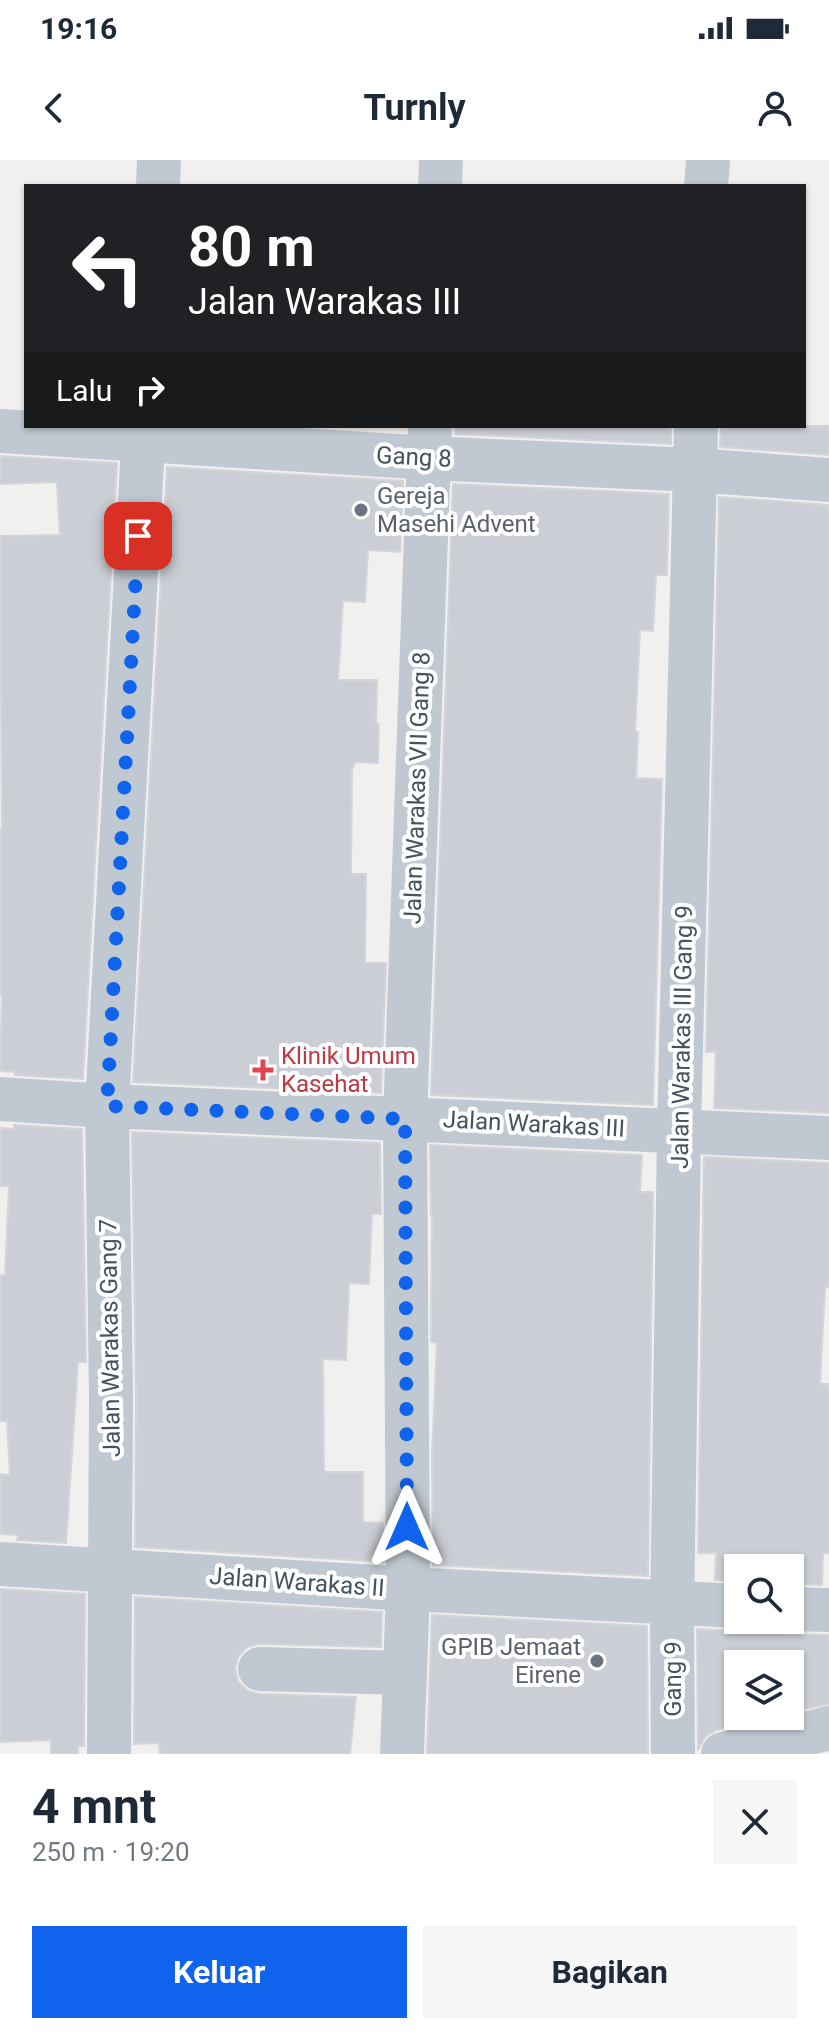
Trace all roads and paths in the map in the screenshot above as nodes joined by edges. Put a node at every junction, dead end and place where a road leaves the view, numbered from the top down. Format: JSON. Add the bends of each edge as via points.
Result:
{"nodes":[{"id":1,"x":159,"y":160,"type":"edge"},
{"id":2,"x":441,"y":160,"type":"edge"},
{"id":3,"x":708,"y":160,"type":"edge"},
{"id":4,"x":158,"y":184,"type":"edge"},
{"id":5,"x":440,"y":184,"type":"edge"},
{"id":6,"x":706,"y":184,"type":"edge"},
{"id":7,"x":696,"y":428,"type":"edge"},
{"id":8,"x":0,"y":431,"type":"edge"},
{"id":9,"x":143,"y":433,"type":"edge"},
{"id":10,"x":430,"y":442,"type":"edge"},
{"id":11,"x":694,"y":470,"type":"junction"},
{"id":12,"x":829,"y":480,"type":"edge"},
{"id":13,"x":0,"y":1099,"type":"edge"},
{"id":14,"x":107,"y":1106,"type":"junction"},
{"id":15,"x":405,"y":1119,"type":"junction"},
{"id":16,"x":679,"y":1131,"type":"junction"},
{"id":17,"x":829,"y":1138,"type":"edge"},
{"id":18,"x":0,"y":1564,"type":"edge"},
{"id":19,"x":111,"y":1570,"type":"junction"},
{"id":20,"x":408,"y":1589,"type":"junction"},
{"id":21,"x":673,"y":1603,"type":"junction"},
{"id":22,"x":724,"y":1605,"type":"edge"},
{"id":23,"x":804,"y":1609,"type":"edge"},
{"id":24,"x":829,"y":1610,"type":"edge"},
{"id":25,"x":260,"y":1669,"type":"dead end"},
{"id":26,"x":405,"y":1673,"type":"junction"},
{"id":27,"x":829,"y":1728,"type":"edge"},
{"id":28,"x":109,"y":1754,"type":"edge"},
{"id":29,"x":402,"y":1754,"type":"edge"},
{"id":30,"x":673,"y":1754,"type":"edge"},
{"id":31,"x":723,"y":1754,"type":"edge"}],
"edges":[{"from":1,"to":4,"type":"street"},
{"from":2,"to":5,"type":"street"},
{"from":3,"to":6,"type":"street"},
{"from":7,"to":11,"type":"street","name":"Jalan Warakas III Gang 9"},
{"from":8,"to":9,"type":"street","name":"Gang 8"},
{"from":9,"to":10,"type":"street","name":"Gang 8"},
{"from":9,"to":14,"type":"street","name":"Jalan Warakas Gang 7"},
{"from":10,"to":11,"type":"street","name":"Gang 8"},
{"from":10,"to":15,"type":"street","name":"Jalan Warakas VII Gang 8"},
{"from":11,"to":12,"type":"street","name":"Gang 8"},
{"from":11,"to":16,"type":"street","name":"Jalan Warakas III Gang 9"},
{"from":13,"to":14,"type":"street","name":"Jalan Warakas III"},
{"from":14,"to":15,"type":"street","name":"Jalan Warakas III"},
{"from":14,"to":19,"type":"street","name":"Jalan Warakas Gang 7"},
{"from":15,"to":16,"type":"street","name":"Jalan Warakas III"},
{"from":15,"to":20,"type":"street","name":"Jalan Warakas VII Gang 8"},
{"from":16,"to":17,"type":"street","name":"Jalan Warakas III"},
{"from":16,"to":21,"type":"street","name":"Jalan Warakas III Gang 9"},
{"from":18,"to":19,"type":"street","name":"Jalan Warakas II"},
{"from":19,"to":20,"type":"street","name":"Jalan Warakas II"},
{"from":19,"to":28,"type":"street","name":"Jalan Warakas Gang 7"},
{"from":20,"to":21,"type":"street","name":"Jalan Warakas II"},
{"from":20,"to":26,"type":"street","name":"Jalan Warakas VII Gang 8"},
{"from":21,"to":22,"type":"street","name":"Jalan Warakas II"},
{"from":21,"to":30,"type":"street","name":"Gang 9"},
{"from":23,"to":24,"type":"street"},
{"from":25,"to":26,"type":"street"},
{"from":26,"to":29,"type":"street","name":"Jalan Warakas VII Gang 8"},
{"from":27,"to":31,"type":"street"}]}
